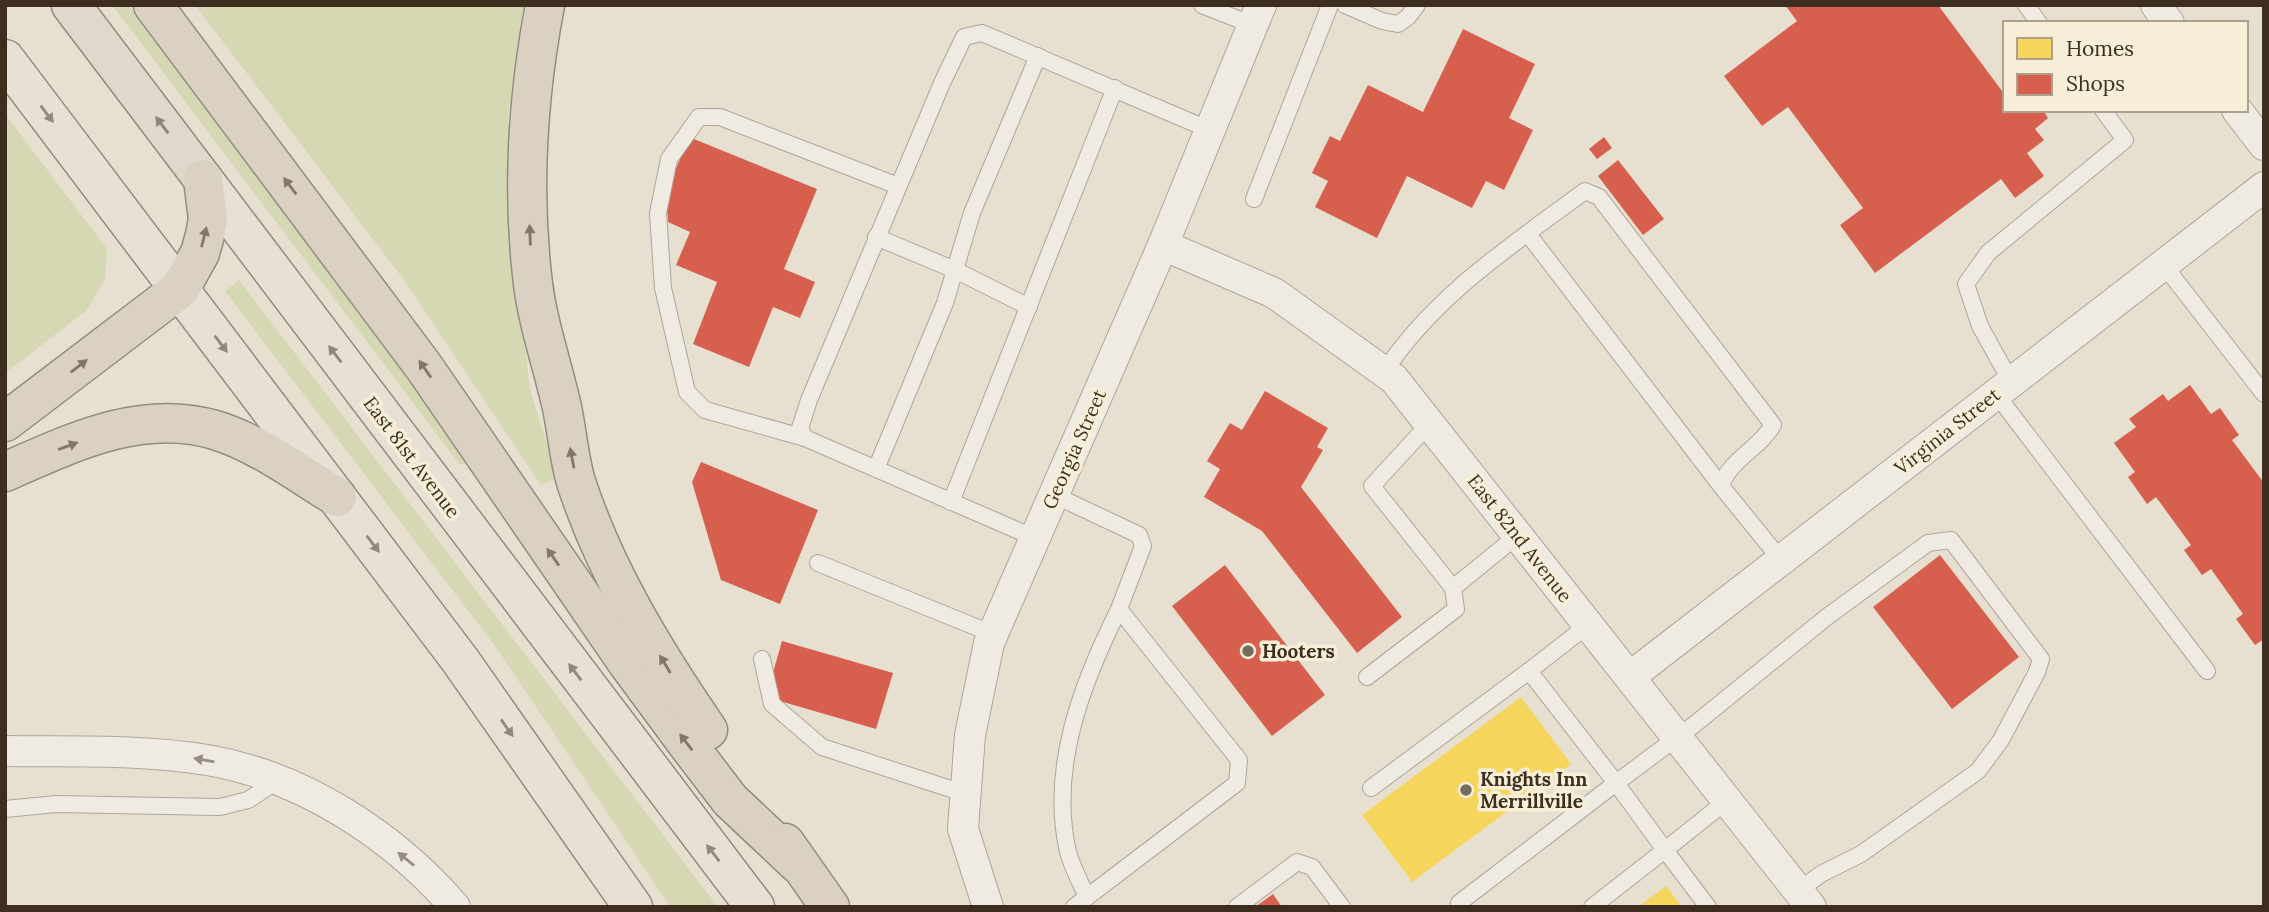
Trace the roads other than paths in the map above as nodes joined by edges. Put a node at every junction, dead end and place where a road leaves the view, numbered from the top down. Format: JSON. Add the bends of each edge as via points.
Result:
{"nodes":[{"id":1,"x":71,"y":5,"type":"edge"},
{"id":2,"x":153,"y":5,"type":"edge"},
{"id":3,"x":545,"y":5,"type":"edge"},
{"id":4,"x":1202,"y":5,"type":"edge"},
{"id":5,"x":1330,"y":5,"type":"edge"},
{"id":6,"x":1345,"y":5,"type":"edge"},
{"id":7,"x":1417,"y":5,"type":"edge"},
{"id":8,"x":2026,"y":5,"type":"edge"},
{"id":9,"x":2156,"y":5,"type":"edge"},
{"id":10,"x":1257,"y":15,"type":"edge"},
{"id":11,"x":2038,"y":21,"type":"edge"},
{"id":12,"x":2168,"y":21,"type":"edge"},
{"id":13,"x":1038,"y":56,"type":"junction"},
{"id":14,"x":5,"y":59,"type":"edge"},
{"id":15,"x":1115,"y":88,"type":"junction"},
{"id":16,"x":2104,"y":112,"type":"edge"},
{"id":17,"x":2239,"y":112,"type":"edge"},
{"id":18,"x":1210,"y":130,"type":"junction"},
{"id":19,"x":2264,"y":145,"type":"edge"},
{"id":20,"x":203,"y":179,"type":"junction"},
{"id":21,"x":898,"y":186,"type":"junction"},
{"id":22,"x":2264,"y":187,"type":"edge"},
{"id":23,"x":1254,"y":199,"type":"dead end"},
{"id":24,"x":1528,"y":234,"type":"junction"},
{"id":25,"x":876,"y":237,"type":"junction"},
{"id":26,"x":1163,"y":245,"type":"junction"},
{"id":27,"x":2163,"y":264,"type":"junction"},
{"id":28,"x":955,"y":270,"type":"junction"},
{"id":29,"x":180,"y":289,"type":"junction"},
{"id":30,"x":1029,"y":307,"type":"junction"},
{"id":31,"x":1384,"y":372,"type":"junction"},
{"id":32,"x":2004,"y":388,"type":"junction"},
{"id":33,"x":2264,"y":394,"type":"edge"},
{"id":34,"x":5,"y":422,"type":"edge"},
{"id":35,"x":1430,"y":423,"type":"junction"},
{"id":36,"x":805,"y":438,"type":"junction"},
{"id":37,"x":876,"y":469,"type":"junction"},
{"id":38,"x":5,"y":472,"type":"edge"},
{"id":39,"x":1721,"y":486,"type":"junction"},
{"id":40,"x":1054,"y":495,"type":"junction"},
{"id":41,"x":337,"y":497,"type":"junction"},
{"id":42,"x":951,"y":502,"type":"junction"},
{"id":43,"x":1518,"y":536,"type":"junction"},
{"id":44,"x":1035,"y":538,"type":"junction"},
{"id":45,"x":1781,"y":560,"type":"junction"},
{"id":46,"x":818,"y":563,"type":"dead end"},
{"id":47,"x":1453,"y":588,"type":"junction"},
{"id":48,"x":1119,"y":609,"type":"junction"},
{"id":49,"x":1588,"y":625,"type":"junction"},
{"id":50,"x":993,"y":634,"type":"junction"},
{"id":51,"x":762,"y":659,"type":"dead end"},
{"id":52,"x":1529,"y":671,"type":"junction"},
{"id":53,"x":2207,"y":671,"type":"dead end"},
{"id":54,"x":1631,"y":676,"type":"junction"},
{"id":55,"x":1367,"y":677,"type":"dead end"},
{"id":56,"x":1678,"y":736,"type":"junction"},
{"id":57,"x":5,"y":751,"type":"edge"},
{"id":58,"x":277,"y":781,"type":"junction"},
{"id":59,"x":1616,"y":783,"type":"junction"},
{"id":60,"x":1371,"y":788,"type":"dead end"},
{"id":61,"x":966,"y":794,"type":"junction"},
{"id":62,"x":1729,"y":799,"type":"junction"},
{"id":63,"x":5,"y":809,"type":"edge"},
{"id":64,"x":1665,"y":850,"type":"junction"},
{"id":65,"x":798,"y":864,"type":"junction"},
{"id":66,"x":1805,"y":899,"type":"edge"},
{"id":67,"x":1080,"y":902,"type":"edge"},
{"id":68,"x":1460,"y":903,"type":"dead end"},
{"id":69,"x":455,"y":907,"type":"edge"},
{"id":70,"x":633,"y":907,"type":"edge"},
{"id":71,"x":755,"y":907,"type":"edge"},
{"id":72,"x":830,"y":907,"type":"edge"},
{"id":73,"x":988,"y":907,"type":"edge"},
{"id":74,"x":1237,"y":907,"type":"edge"},
{"id":75,"x":1342,"y":907,"type":"edge"},
{"id":76,"x":1592,"y":907,"type":"edge"},
{"id":77,"x":1708,"y":907,"type":"edge"}],
"edges":[{"from":20,"to":1,"type":"highway","name":"East 81st Avenue","one_way":true},
{"from":65,"to":2,"type":"highway","one_way":true,"via":[[730,800],[688,745],[424,367]]},
{"from":65,"to":3,"type":"highway","one_way":true,"via":[[648,636],[618,580],[576,480],[532,274],[527,136]]},
{"from":4,"to":10,"type":"lane"},
{"from":5,"to":23,"type":"lane"},
{"from":6,"to":7,"type":"lane","via":[[1398,24]]},
{"from":8,"to":11,"type":"lane"},
{"from":9,"to":12,"type":"street"},
{"from":10,"to":18,"type":"street","name":"Georgia Street"},
{"from":13,"to":15,"type":"lane"},
{"from":13,"to":21,"type":"lane","via":[[982,33],[964,37]]},
{"from":13,"to":28,"type":"lane","via":[[972,212]]},
{"from":14,"to":29,"type":"main road","one_way":true},
{"from":15,"to":18,"type":"lane"},
{"from":15,"to":30,"type":"lane"},
{"from":16,"to":32,"type":"lane","via":[[2125,140],[1988,253],[1966,284]]},
{"from":17,"to":19,"type":"street"},
{"from":18,"to":26,"type":"street","name":"Georgia Street"},
{"from":29,"to":20,"type":"highway","one_way":true,"via":[[205,235],[208,219]]},
{"from":71,"to":20,"type":"main road","name":"East 81st Avenue","one_way":true},
{"from":21,"to":25,"type":"lane"},
{"from":21,"to":36,"type":"lane","via":[[720,117],[699,117],[670,159],[658,213],[663,288],[687,392],[705,410]]},
{"from":22,"to":27,"type":"street","name":"Virginia Street"},
{"from":24,"to":31,"type":"lane","via":[[1459,285],[1403,343]]},
{"from":24,"to":39,"type":"lane"},
{"from":24,"to":39,"type":"lane","via":[[1585,191],[1599,197],[1773,425],[1765,438],[1726,470]]},
{"from":25,"to":28,"type":"lane"},
{"from":25,"to":36,"type":"lane","via":[[809,400],[800,428]]},
{"from":26,"to":31,"type":"street","name":"East 82nd Avenue","via":[[1274,293]]},
{"from":26,"to":40,"type":"street","name":"Georgia Street"},
{"from":27,"to":32,"type":"street","name":"Virginia Street"},
{"from":27,"to":33,"type":"lane"},
{"from":28,"to":30,"type":"lane"},
{"from":28,"to":37,"type":"lane"},
{"from":34,"to":29,"type":"highway","one_way":true},
{"from":29,"to":41,"type":"main road","one_way":true},
{"from":30,"to":42,"type":"lane"},
{"from":31,"to":35,"type":"street","name":"East 82nd Avenue"},
{"from":32,"to":45,"type":"street","name":"Virginia Street"},
{"from":32,"to":53,"type":"lane"},
{"from":35,"to":43,"type":"street","name":"East 82nd Avenue"},
{"from":35,"to":47,"type":"lane","via":[[1372,486]]},
{"from":36,"to":37,"type":"lane"},
{"from":37,"to":42,"type":"lane"},
{"from":38,"to":41,"type":"highway","one_way":true,"via":[[109,431],[168,422],[216,430],[239,440]]},
{"from":39,"to":45,"type":"lane"},
{"from":40,"to":44,"type":"street","name":"Georgia Street"},
{"from":40,"to":48,"type":"lane","via":[[1139,535],[1143,546]]},
{"from":41,"to":70,"type":"main road","one_way":true,"via":[[460,660]]},
{"from":42,"to":44,"type":"lane"},
{"from":43,"to":47,"type":"lane"},
{"from":43,"to":49,"type":"street","name":"East 82nd Avenue"},
{"from":44,"to":50,"type":"street","name":"Georgia Street"},
{"from":45,"to":54,"type":"street","name":"Virginia Street"},
{"from":46,"to":50,"type":"lane"},
{"from":47,"to":55,"type":"lane","via":[[1455,608]]},
{"from":48,"to":67,"type":"lane","via":[[1093,661],[1074,716],[1064,777],[1067,848]]},
{"from":48,"to":67,"type":"lane","via":[[1239,760],[1237,783]]},
{"from":49,"to":52,"type":"lane"},
{"from":49,"to":54,"type":"street","name":"East 82nd Avenue"},
{"from":50,"to":61,"type":"street","name":"Georgia Street","via":[[970,735]]},
{"from":51,"to":61,"type":"lane","via":[[772,704],[822,747]]},
{"from":52,"to":59,"type":"lane"},
{"from":52,"to":60,"type":"lane"},
{"from":54,"to":56,"type":"street","name":"East 82nd Avenue"},
{"from":56,"to":59,"type":"lane"},
{"from":56,"to":62,"type":"street","name":"East 82nd Avenue"},
{"from":56,"to":66,"type":"lane","via":[[1928,543],[1951,540],[2040,659],[2037,672],[2001,740],[1978,771],[1861,854],[1821,874]]},
{"from":58,"to":57,"type":"street","one_way":true,"via":[[243,768],[177,756]]},
{"from":58,"to":63,"type":"lane","via":[[248,800],[220,807],[70,804]]},
{"from":69,"to":58,"type":"street","one_way":true,"via":[[416,867],[358,822]]},
{"from":59,"to":64,"type":"lane"},
{"from":59,"to":68,"type":"lane"},
{"from":61,"to":73,"type":"street","name":"Georgia Street","via":[[963,829]]},
{"from":62,"to":64,"type":"lane"},
{"from":62,"to":66,"type":"street","name":"East 82nd Avenue"},
{"from":64,"to":76,"type":"lane"},
{"from":64,"to":77,"type":"lane"},
{"from":65,"to":72,"type":"highway"},
{"from":74,"to":75,"type":"lane","via":[[1297,862],[1312,867]]}]}
